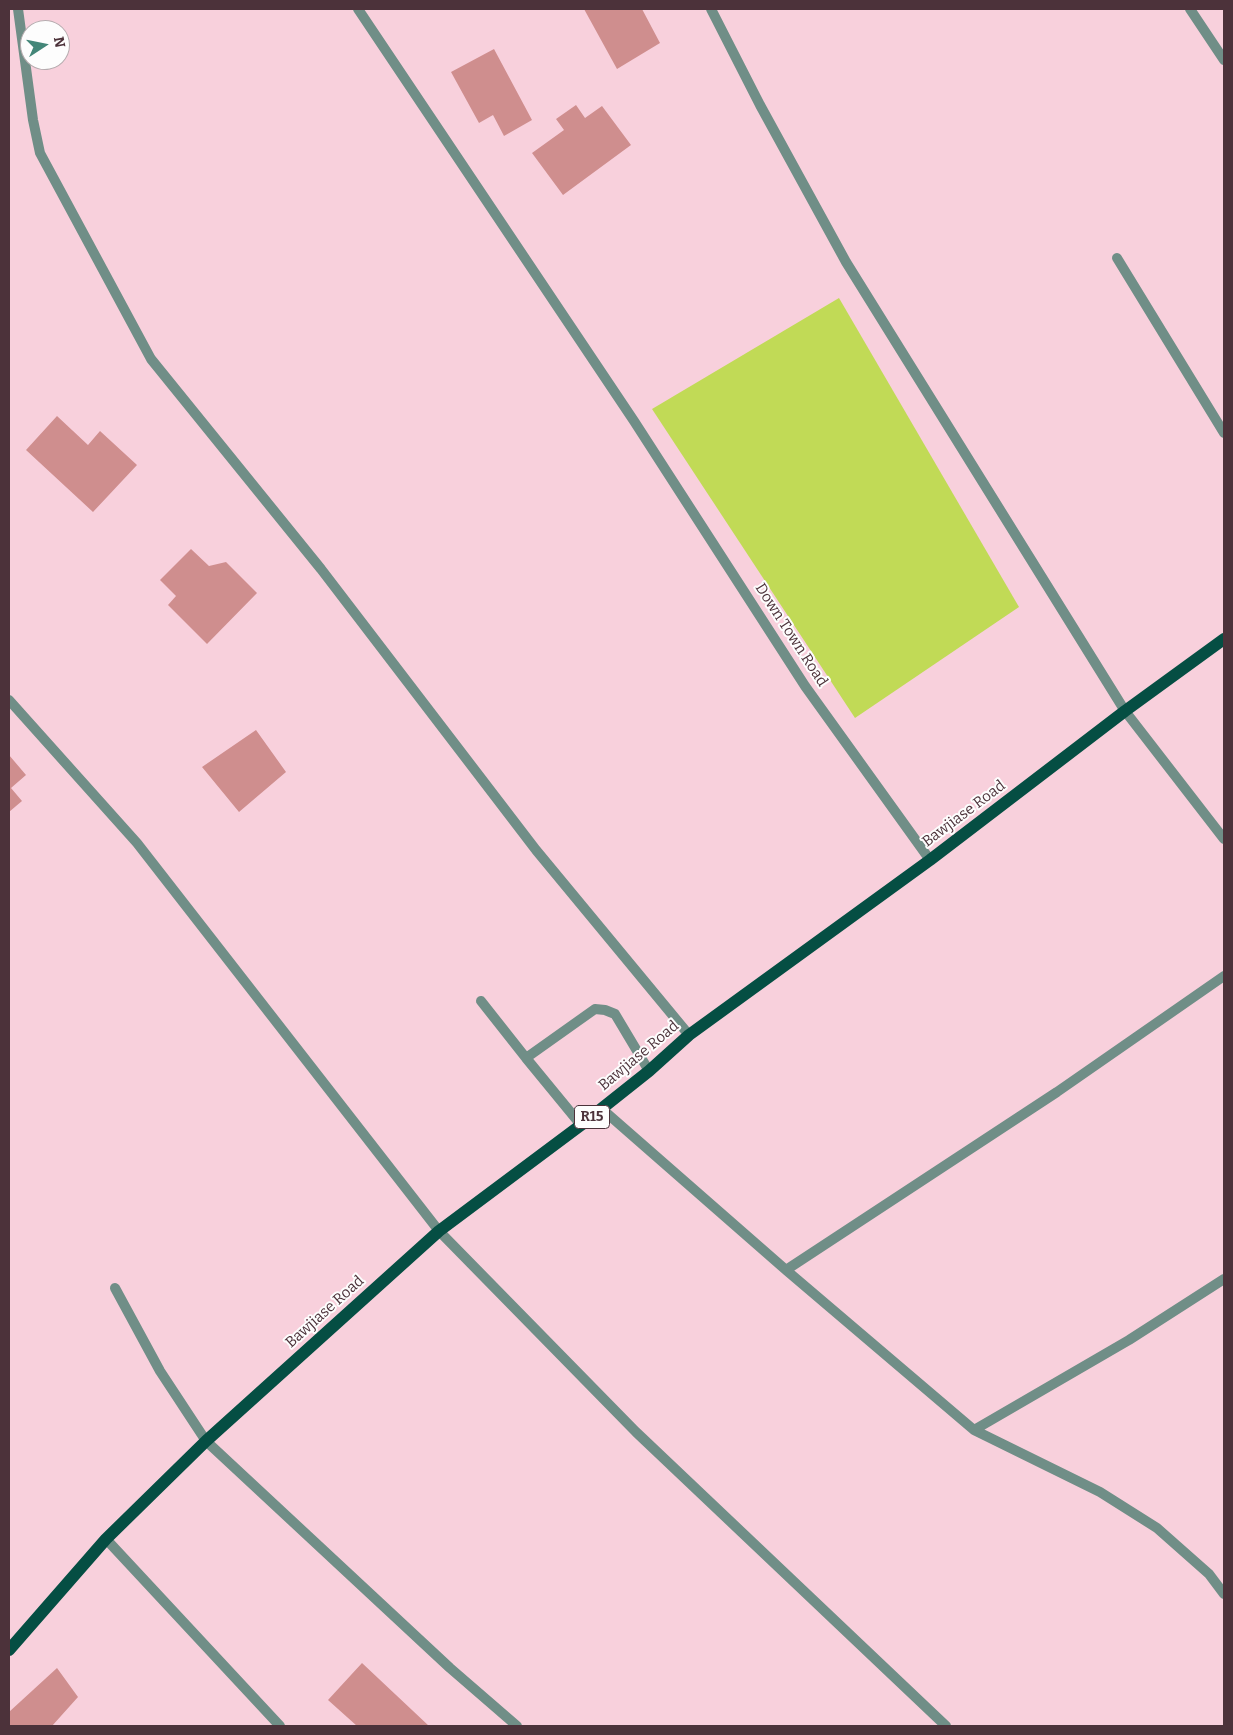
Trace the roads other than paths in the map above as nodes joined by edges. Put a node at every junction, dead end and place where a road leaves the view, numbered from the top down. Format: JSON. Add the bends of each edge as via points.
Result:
{"nodes":[{"id":1,"x":18,"y":9,"type":"edge"},
{"id":2,"x":358,"y":9,"type":"edge"},
{"id":3,"x":711,"y":9,"type":"edge"},
{"id":4,"x":1190,"y":9,"type":"edge"},
{"id":5,"x":1224,"y":60,"type":"edge"},
{"id":6,"x":1116,"y":258,"type":"dead end"},
{"id":7,"x":1224,"y":433,"type":"edge"},
{"id":8,"x":1224,"y":639,"type":"edge"},
{"id":9,"x":9,"y":700,"type":"edge"},
{"id":10,"x":1125,"y":711,"type":"junction"},
{"id":11,"x":1224,"y":839,"type":"edge"},
{"id":12,"x":930,"y":860,"type":"junction"},
{"id":13,"x":1224,"y":976,"type":"edge"},
{"id":14,"x":481,"y":1001,"type":"dead end"},
{"id":15,"x":689,"y":1035,"type":"junction"},
{"id":16,"x":526,"y":1058,"type":"junction"},
{"id":17,"x":648,"y":1071,"type":"junction"},
{"id":18,"x":602,"y":1109,"type":"junction"},
{"id":19,"x":581,"y":1126,"type":"junction"},
{"id":20,"x":439,"y":1230,"type":"junction"},
{"id":21,"x":786,"y":1270,"type":"junction"},
{"id":22,"x":1224,"y":1279,"type":"edge"},
{"id":23,"x":115,"y":1288,"type":"dead end"},
{"id":24,"x":974,"y":1430,"type":"junction"},
{"id":25,"x":206,"y":1441,"type":"junction"},
{"id":26,"x":106,"y":1540,"type":"junction"},
{"id":27,"x":1224,"y":1594,"type":"edge"},
{"id":28,"x":9,"y":1650,"type":"edge"},
{"id":29,"x":280,"y":1726,"type":"edge"},
{"id":30,"x":517,"y":1726,"type":"edge"},
{"id":31,"x":946,"y":1726,"type":"edge"}],
"edges":[{"from":1,"to":15,"type":"street","via":[[40,153],[151,359],[321,569],[536,850]]},
{"from":2,"to":12,"type":"street","name":"Down Town Road","via":[[634,421],[805,686]]},
{"from":3,"to":10,"type":"street","via":[[846,262]]},
{"from":4,"to":5,"type":"street"},
{"from":6,"to":7,"type":"street"},
{"from":8,"to":10,"type":"main road","name":"Bawjiase Road","number":"R15"},
{"from":9,"to":20,"type":"street","via":[[137,843]]},
{"from":10,"to":11,"type":"street"},
{"from":10,"to":12,"type":"main road","name":"Bawjiase Road","number":"R15"},
{"from":12,"to":15,"type":"main road","name":"Bawjiase Road","number":"R15"},
{"from":13,"to":21,"type":"street","via":[[1057,1092]]},
{"from":14,"to":16,"type":"street"},
{"from":15,"to":17,"type":"main road","name":"Bawjiase Road","number":"R15"},
{"from":16,"to":17,"type":"street","via":[[596,1009],[615,1014]]},
{"from":16,"to":19,"type":"street"},
{"from":17,"to":18,"type":"main road","name":"Bawjiase Road","number":"R15"},
{"from":18,"to":19,"type":"main road","name":"Bawjiase Road","number":"R15"},
{"from":18,"to":21,"type":"street"},
{"from":19,"to":20,"type":"main road","name":"Bawjiase Road","number":"R15"},
{"from":20,"to":25,"type":"main road","name":"Bawjiase Road","number":"R15"},
{"from":20,"to":31,"type":"street","via":[[636,1432]]},
{"from":21,"to":24,"type":"street"},
{"from":22,"to":24,"type":"street","via":[[1130,1340]]},
{"from":23,"to":25,"type":"street","via":[[160,1372]]},
{"from":24,"to":27,"type":"street","via":[[1100,1492],[1157,1528],[1209,1574]]},
{"from":25,"to":26,"type":"main road","name":"Bawjiase Road","number":"R15"},
{"from":25,"to":30,"type":"street","via":[[450,1668]]},
{"from":26,"to":28,"type":"main road","name":"Bawjiase Road","number":"R15"},
{"from":26,"to":29,"type":"street"}]}
